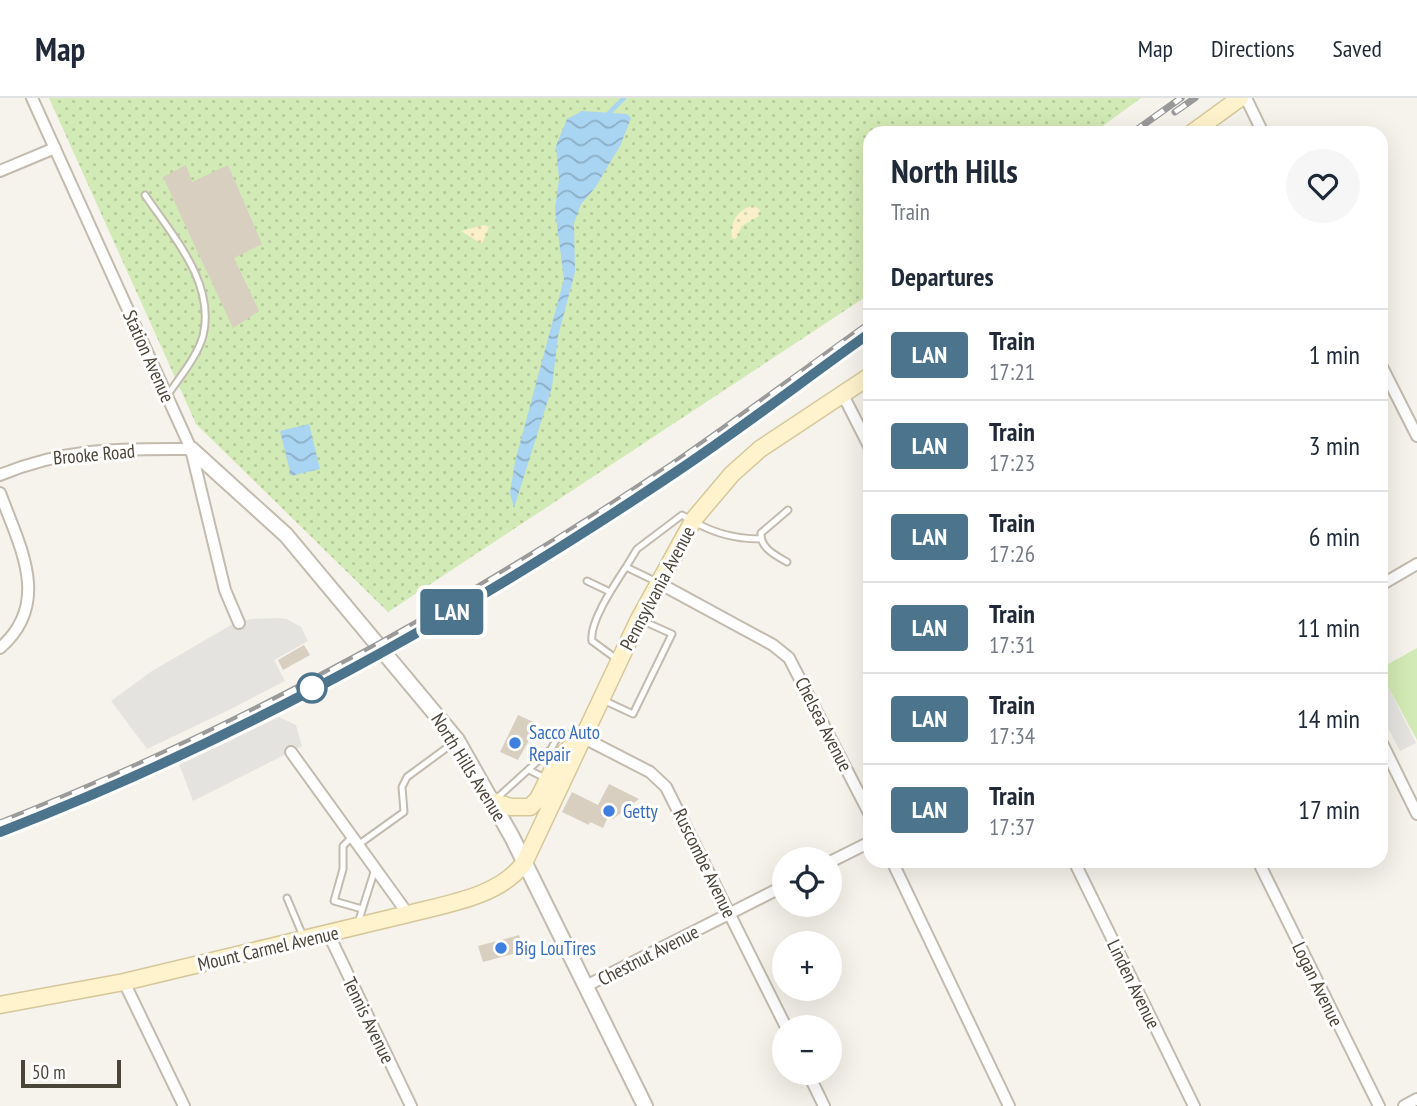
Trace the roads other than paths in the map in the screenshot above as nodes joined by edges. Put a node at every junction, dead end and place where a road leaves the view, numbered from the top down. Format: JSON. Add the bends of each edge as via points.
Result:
{"nodes":[{"id":1,"x":32,"y":98,"type":"edge"},
{"id":2,"x":1243,"y":98,"type":"edge"},
{"id":3,"x":1202,"y":126,"type":"edge"},
{"id":4,"x":1259,"y":126,"type":"edge"},
{"id":5,"x":55,"y":148,"type":"junction"},
{"id":6,"x":0,"y":171,"type":"edge"},
{"id":7,"x":145,"y":194,"type":"dead end"},
{"id":8,"x":1388,"y":379,"type":"edge"},
{"id":9,"x":863,"y":381,"type":"edge"},
{"id":10,"x":843,"y":395,"type":"junction"},
{"id":11,"x":167,"y":396,"type":"junction"},
{"id":12,"x":863,"y":434,"type":"edge"},
{"id":13,"x":1417,"y":436,"type":"edge"},
{"id":14,"x":191,"y":449,"type":"junction"},
{"id":15,"x":0,"y":475,"type":"edge"},
{"id":16,"x":0,"y":493,"type":"edge"},
{"id":17,"x":788,"y":510,"type":"dead end"},
{"id":18,"x":692,"y":522,"type":"junction"},
{"id":19,"x":761,"y":539,"type":"junction"},
{"id":20,"x":786,"y":562,"type":"dead end"},
{"id":21,"x":1417,"y":564,"type":"edge"},
{"id":22,"x":626,"y":567,"type":"junction"},
{"id":23,"x":587,"y":581,"type":"dead end"},
{"id":24,"x":1388,"y":581,"type":"edge"},
{"id":25,"x":657,"y":582,"type":"junction"},
{"id":26,"x":610,"y":592,"type":"junction"},
{"id":27,"x":639,"y":619,"type":"junction"},
{"id":28,"x":239,"y":623,"type":"dead end"},
{"id":29,"x":0,"y":648,"type":"edge"},
{"id":30,"x":619,"y":660,"type":"junction"},
{"id":31,"x":600,"y":699,"type":"junction"},
{"id":32,"x":582,"y":737,"type":"junction"},
{"id":33,"x":457,"y":740,"type":"junction"},
{"id":34,"x":291,"y":752,"type":"dead end"},
{"id":35,"x":1388,"y":755,"type":"edge"},
{"id":36,"x":529,"y":770,"type":"junction"},
{"id":37,"x":548,"y":780,"type":"junction"},
{"id":38,"x":863,"y":801,"type":"edge"},
{"id":39,"x":494,"y":802,"type":"junction"},
{"id":40,"x":1417,"y":814,"type":"edge"},
{"id":41,"x":355,"y":841,"type":"junction"},
{"id":42,"x":863,"y":846,"type":"edge"},
{"id":43,"x":842,"y":856,"type":"edge"},
{"id":44,"x":524,"y":863,"type":"junction"},
{"id":45,"x":895,"y":868,"type":"edge"},
{"id":46,"x":1077,"y":868,"type":"edge"},
{"id":47,"x":1261,"y":868,"type":"edge"},
{"id":48,"x":375,"y":869,"type":"junction"},
{"id":49,"x":772,"y":892,"type":"edge"},
{"id":50,"x":287,"y":898,"type":"dead end"},
{"id":51,"x":362,"y":909,"type":"junction"},
{"id":52,"x":408,"y":914,"type":"junction"},
{"id":53,"x":730,"y":914,"type":"junction"},
{"id":54,"x":356,"y":927,"type":"junction"},
{"id":55,"x":328,"y":933,"type":"junction"},
{"id":56,"x":304,"y":939,"type":"junction"},
{"id":57,"x":124,"y":982,"type":"junction"},
{"id":58,"x":586,"y":986,"type":"junction"},
{"id":59,"x":0,"y":1005,"type":"edge"},
{"id":60,"x":780,"y":1015,"type":"edge"},
{"id":61,"x":814,"y":1085,"type":"edge"},
{"id":62,"x":1417,"y":1099,"type":"edge"},
{"id":63,"x":184,"y":1106,"type":"edge"},
{"id":64,"x":411,"y":1106,"type":"edge"},
{"id":65,"x":645,"y":1106,"type":"edge"},
{"id":66,"x":824,"y":1106,"type":"edge"},
{"id":67,"x":1009,"y":1106,"type":"edge"},
{"id":68,"x":1194,"y":1106,"type":"edge"},
{"id":69,"x":1378,"y":1106,"type":"edge"},
{"id":70,"x":1404,"y":1106,"type":"edge"}],
"edges":[{"from":1,"to":5,"type":"street","name":"Station Avenue"},
{"from":2,"to":3,"type":"main road"},
{"from":2,"to":4,"type":"street"},
{"from":5,"to":6,"type":"street"},
{"from":5,"to":11,"type":"street","name":"Station Avenue"},
{"from":7,"to":11,"type":"lane","via":[[193,266],[205,307],[203,336]]},
{"from":8,"to":13,"type":"street"},
{"from":9,"to":10,"type":"main road","name":"Pennsylvania Avenue"},
{"from":10,"to":12,"type":"street"},
{"from":10,"to":18,"type":"main road","name":"Pennsylvania Avenue","via":[[760,449]]},
{"from":11,"to":14,"type":"street","name":"Station Avenue"},
{"from":14,"to":15,"type":"street","name":"Brooke Road","via":[[80,451]]},
{"from":14,"to":28,"type":"street","name":"Station Avenue","via":[[225,590]]},
{"from":14,"to":33,"type":"street","name":"North Hills Avenue","via":[[286,536]]},
{"from":16,"to":29,"type":"street","via":[[21,550],[29,601],[20,626]]},
{"from":17,"to":19,"type":"lane","via":[[761,533]]},
{"from":18,"to":19,"type":"lane","via":[[710,532]]},
{"from":18,"to":22,"type":"lane","via":[[682,515],[637,549]]},
{"from":18,"to":25,"type":"main road","name":"Pennsylvania Avenue"},
{"from":19,"to":20,"type":"lane"},
{"from":21,"to":24,"type":"street"},
{"from":22,"to":25,"type":"lane"},
{"from":22,"to":26,"type":"lane"},
{"from":23,"to":26,"type":"lane"},
{"from":25,"to":27,"type":"main road","name":"Pennsylvania Avenue"},
{"from":25,"to":38,"type":"street","name":"Chelsea Avenue","via":[[789,658]]},
{"from":26,"to":30,"type":"lane","via":[[591,633],[592,641]]},
{"from":27,"to":30,"type":"main road","name":"Pennsylvania Avenue"},
{"from":27,"to":31,"type":"lane","via":[[671,634],[633,714]]},
{"from":30,"to":31,"type":"main road","name":"Pennsylvania Avenue"},
{"from":31,"to":32,"type":"main road","name":"Pennsylvania Avenue"},
{"from":32,"to":36,"type":"lane","via":[[560,733],[551,750]]},
{"from":32,"to":37,"type":"main road","via":[[558,759]]},
{"from":32,"to":44,"type":"main road","name":"Pennsylvania Avenue"},
{"from":32,"to":53,"type":"street","name":"Ruscombe Avenue","via":[[650,772],[666,787]]},
{"from":33,"to":39,"type":"street","name":"North Hills Avenue"},
{"from":33,"to":41,"type":"lane","via":[[407,776],[402,787],[404,812]]},
{"from":34,"to":41,"type":"street"},
{"from":35,"to":40,"type":"street"},
{"from":36,"to":37,"type":"lane"},
{"from":36,"to":39,"type":"lane"},
{"from":37,"to":39,"type":"main road","via":[[530,807]]},
{"from":39,"to":44,"type":"street","name":"North Hills Avenue"},
{"from":41,"to":48,"type":"street"},
{"from":41,"to":51,"type":"lane","via":[[343,846],[343,869],[334,901]]},
{"from":42,"to":43,"type":"street"},
{"from":44,"to":52,"type":"main road","name":"Mount Carmel Avenue","via":[[498,886]]},
{"from":44,"to":58,"type":"street","name":"North Hills Avenue"},
{"from":45,"to":67,"type":"street"},
{"from":46,"to":68,"type":"street","name":"Linden Avenue"},
{"from":47,"to":69,"type":"street","name":"Logan Avenue"},
{"from":48,"to":51,"type":"lane"},
{"from":48,"to":52,"type":"street"},
{"from":49,"to":53,"type":"street","name":"Chestnut Avenue"},
{"from":50,"to":56,"type":"lane"},
{"from":51,"to":54,"type":"lane"},
{"from":52,"to":54,"type":"main road","name":"Mount Carmel Avenue"},
{"from":53,"to":58,"type":"street","name":"Chestnut Avenue"},
{"from":53,"to":60,"type":"street","name":"Ruscombe Avenue"},
{"from":54,"to":55,"type":"main road","name":"Mount Carmel Avenue"},
{"from":55,"to":56,"type":"main road","name":"Mount Carmel Avenue"},
{"from":55,"to":64,"type":"street","name":"Tennis Avenue"},
{"from":56,"to":57,"type":"main road","name":"Mount Carmel Avenue"},
{"from":57,"to":59,"type":"main road","name":"Mount Carmel Avenue"},
{"from":57,"to":63,"type":"street"},
{"from":58,"to":65,"type":"street","name":"North Hills Avenue"},
{"from":61,"to":66,"type":"street"},
{"from":62,"to":70,"type":"street"}]}
